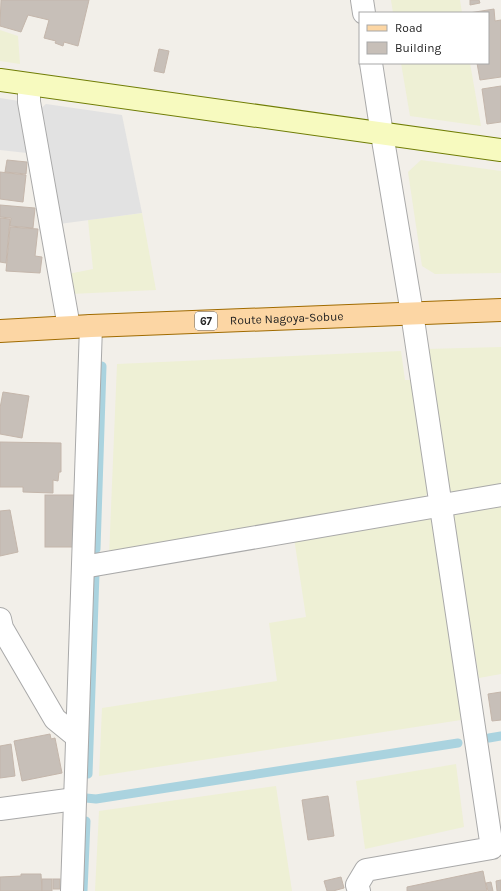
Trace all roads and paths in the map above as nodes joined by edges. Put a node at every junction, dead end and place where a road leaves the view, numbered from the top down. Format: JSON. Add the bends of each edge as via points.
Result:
{"nodes":[{"id":1,"x":362,"y":0,"type":"edge"},
{"id":2,"x":364,"y":12,"type":"edge"},
{"id":3,"x":371,"y":64,"type":"edge"},
{"id":4,"x":0,"y":80,"type":"edge"},
{"id":5,"x":29,"y":84,"type":"junction"},
{"id":6,"x":382,"y":134,"type":"junction"},
{"id":7,"x":501,"y":150,"type":"edge"},
{"id":8,"x":501,"y":310,"type":"edge"},
{"id":9,"x":412,"y":313,"type":"junction"},
{"id":10,"x":91,"y":326,"type":"junction"},
{"id":11,"x":68,"y":327,"type":"junction"},
{"id":12,"x":0,"y":331,"type":"edge"},
{"id":13,"x":501,"y":495,"type":"edge"},
{"id":14,"x":441,"y":504,"type":"junction"},
{"id":15,"x":83,"y":567,"type":"junction"},
{"id":16,"x":0,"y":619,"type":"edge"},
{"id":17,"x":77,"y":737,"type":"junction"},
{"id":18,"x":75,"y":799,"type":"junction"},
{"id":19,"x":0,"y":809,"type":"edge"},
{"id":20,"x":72,"y":891,"type":"edge"},
{"id":21,"x":359,"y":891,"type":"edge"}],
"edges":[{"from":1,"to":2,"type":"street"},
{"from":3,"to":6,"type":"street"},
{"from":4,"to":5,"type":"street"},
{"from":5,"to":6,"type":"street"},
{"from":5,"to":11,"type":"street","via":[[29,102]]},
{"from":6,"to":7,"type":"street"},
{"from":6,"to":9,"type":"street"},
{"from":8,"to":9,"type":"main road","name":"Route Nagoya-Sobue","number":"67"},
{"from":9,"to":10,"type":"main road","name":"Route Nagoya-Sobue","number":"67"},
{"from":9,"to":14,"type":"street"},
{"from":10,"to":11,"type":"main road","name":"Route Nagoya-Sobue","number":"67"},
{"from":10,"to":15,"type":"street"},
{"from":11,"to":12,"type":"main road","name":"Route Nagoya-Sobue","number":"67"},
{"from":13,"to":14,"type":"street"},
{"from":14,"to":15,"type":"street"},
{"from":14,"to":21,"type":"street","via":[[492,848],[366,870],[358,885]]},
{"from":15,"to":17,"type":"street"},
{"from":16,"to":17,"type":"street","via":[[2,628],[55,719]]},
{"from":17,"to":18,"type":"street"},
{"from":18,"to":19,"type":"street"},
{"from":18,"to":20,"type":"street"}]}
